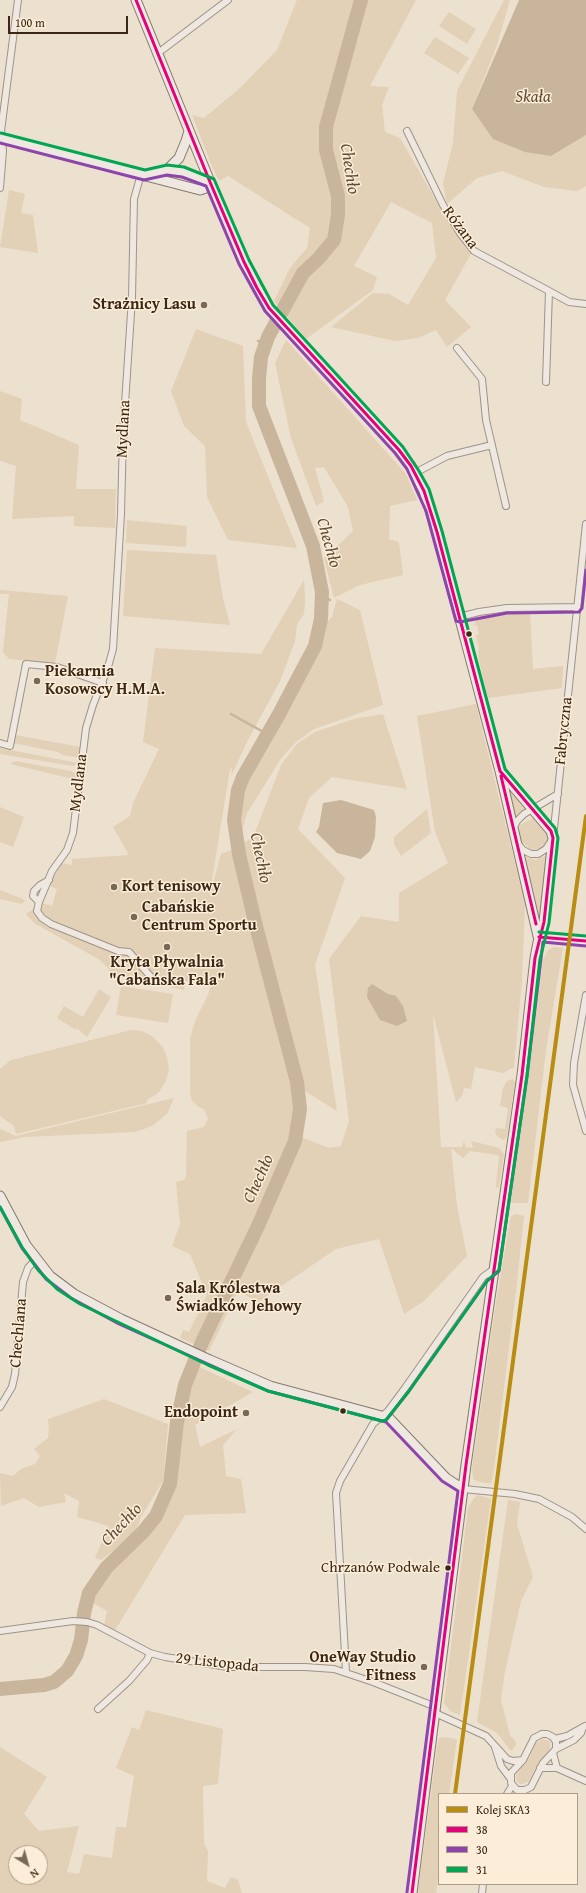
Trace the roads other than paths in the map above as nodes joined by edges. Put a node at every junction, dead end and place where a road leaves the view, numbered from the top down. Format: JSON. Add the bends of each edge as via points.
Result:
{"nodes":[{"id":1,"x":18,"y":0,"type":"edge"},
{"id":2,"x":136,"y":0,"type":"edge"},
{"id":3,"x":228,"y":0,"type":"edge"},
{"id":4,"x":157,"y":52,"type":"junction"},
{"id":5,"x":189,"y":131,"type":"junction"},
{"id":6,"x":407,"y":131,"type":"dead end"},
{"id":7,"x":1,"y":139,"type":"edge"},
{"id":8,"x":167,"y":170,"type":"junction"},
{"id":9,"x":143,"y":174,"type":"junction"},
{"id":10,"x":211,"y":184,"type":"junction"},
{"id":11,"x":0,"y":188,"type":"edge"},
{"id":12,"x":200,"y":190,"type":"junction"},
{"id":13,"x":217,"y":198,"type":"junction"},
{"id":14,"x":549,"y":291,"type":"junction"},
{"id":15,"x":586,"y":304,"type":"edge"},
{"id":16,"x":457,"y":348,"type":"dead end"},
{"id":17,"x":546,"y":382,"type":"dead end"},
{"id":18,"x":492,"y":445,"type":"junction"},
{"id":19,"x":415,"y":473,"type":"junction"},
{"id":20,"x":506,"y":506,"type":"dead end"},
{"id":21,"x":586,"y":524,"type":"edge"},
{"id":22,"x":577,"y":608,"type":"junction"},
{"id":23,"x":459,"y":617,"type":"junction"},
{"id":24,"x":103,"y":683,"type":"junction"},
{"id":25,"x":0,"y":743,"type":"edge"},
{"id":26,"x":500,"y":771,"type":"junction"},
{"id":27,"x":558,"y":794,"type":"junction"},
{"id":28,"x":533,"y":810,"type":"junction"},
{"id":29,"x":513,"y":829,"type":"junction"},
{"id":30,"x":553,"y":838,"type":"junction"},
{"id":31,"x":516,"y":841,"type":"junction"},
{"id":32,"x":539,"y":937,"type":"junction"},
{"id":33,"x":586,"y":941,"type":"edge"},
{"id":34,"x":151,"y":977,"type":"dead end"},
{"id":35,"x":586,"y":995,"type":"edge"},
{"id":36,"x":586,"y":1132,"type":"edge"},
{"id":37,"x":1,"y":1200,"type":"edge"},
{"id":38,"x":36,"y":1259,"type":"junction"},
{"id":39,"x":494,"y":1269,"type":"junction"},
{"id":40,"x":0,"y":1407,"type":"edge"},
{"id":41,"x":383,"y":1416,"type":"junction"},
{"id":42,"x":463,"y":1489,"type":"junction"},
{"id":43,"x":586,"y":1529,"type":"edge"},
{"id":44,"x":0,"y":1631,"type":"edge"},
{"id":45,"x":150,"y":1653,"type":"junction"},
{"id":46,"x":346,"y":1672,"type":"junction"},
{"id":47,"x":98,"y":1709,"type":"dead end"},
{"id":48,"x":436,"y":1710,"type":"junction"},
{"id":49,"x":584,"y":1726,"type":"edge"},
{"id":50,"x":554,"y":1739,"type":"junction"},
{"id":51,"x":494,"y":1745,"type":"junction"},
{"id":52,"x":554,"y":1751,"type":"junction"},
{"id":53,"x":523,"y":1760,"type":"junction"},
{"id":54,"x":540,"y":1768,"type":"junction"},
{"id":55,"x":557,"y":1768,"type":"junction"},
{"id":56,"x":510,"y":1778,"type":"junction"},
{"id":57,"x":586,"y":1781,"type":"edge"},
{"id":58,"x":512,"y":1786,"type":"junction"},
{"id":59,"x":519,"y":1792,"type":"edge"},
{"id":60,"x":508,"y":1793,"type":"edge"},
{"id":61,"x":412,"y":1893,"type":"edge"}],
"edges":[{"from":1,"to":7,"type":"street"},
{"from":2,"to":4,"type":"street"},
{"from":3,"to":4,"type":"street"},
{"from":4,"to":5,"type":"street"},
{"from":5,"to":8,"type":"street","via":[[178,158]]},
{"from":5,"to":10,"type":"street"},
{"from":6,"to":14,"type":"street","name":"Różana","via":[[443,205],[474,251]]},
{"from":7,"to":9,"type":"street"},
{"from":7,"to":11,"type":"street","via":[[3,157]]},
{"from":8,"to":9,"type":"street"},
{"from":8,"to":10,"type":"street","via":[[183,172]]},
{"from":9,"to":12,"type":"street"},
{"from":9,"to":24,"type":"street","name":"Mydlana","via":[[134,199],[132,298],[123,434],[122,514],[113,649]]},
{"from":10,"to":12,"type":"street"},
{"from":10,"to":13,"type":"street"},
{"from":12,"to":13,"type":"street"},
{"from":13,"to":19,"type":"street","via":[[244,262],[269,308],[399,450]]},
{"from":14,"to":15,"type":"street","name":"Różana","via":[[569,302]]},
{"from":14,"to":17,"type":"street"},
{"from":16,"to":18,"type":"street","via":[[482,379],[486,420]]},
{"from":18,"to":19,"type":"street","via":[[447,456]]},
{"from":18,"to":20,"type":"street"},
{"from":19,"to":23,"type":"street","via":[[431,510]]},
{"from":21,"to":22,"type":"street","name":"Fabryczna"},
{"from":22,"to":23,"type":"street","via":[[507,608]]},
{"from":22,"to":27,"type":"street","name":"Fabryczna"},
{"from":23,"to":26,"type":"street"},
{"from":24,"to":25,"type":"street","via":[[57,667],[26,664],[10,746]]},
{"from":24,"to":34,"type":"street","name":"Mydlana","via":[[86,728],[73,833],[67,850],[52,871],[49,880],[40,885],[33,896],[39,902],[37,911],[42,918],[118,951],[129,952]]},
{"from":26,"to":28,"type":"street"},
{"from":26,"to":29,"type":"street"},
{"from":27,"to":28,"type":"street"},
{"from":27,"to":30,"type":"street","name":"Fabryczna"},
{"from":28,"to":29,"type":"street","via":[[524,814]]},
{"from":28,"to":30,"type":"street","via":[[551,831]]},
{"from":29,"to":31,"type":"street"},
{"from":30,"to":31,"type":"street","via":[[546,849],[538,854],[523,850]]},
{"from":30,"to":32,"type":"street","name":"Fabryczna","via":[[544,922]]},
{"from":31,"to":32,"type":"street"},
{"from":32,"to":33,"type":"street"},
{"from":32,"to":39,"type":"street"},
{"from":35,"to":36,"type":"street","via":[[572,1085]]},
{"from":37,"to":38,"type":"street"},
{"from":38,"to":40,"type":"street","name":"Chechlana","via":[[28,1268],[23,1282],[16,1374],[12,1387]]},
{"from":38,"to":41,"type":"street","via":[[60,1285],[82,1300],[210,1360],[281,1390]]},
{"from":39,"to":41,"type":"street","via":[[483,1277],[406,1388]]},
{"from":39,"to":42,"type":"street"},
{"from":41,"to":42,"type":"street","via":[[395,1423],[446,1478]]},
{"from":41,"to":46,"type":"street","via":[[373,1424],[336,1493]]},
{"from":42,"to":43,"type":"street","via":[[539,1498],[572,1517]]},
{"from":42,"to":48,"type":"street"},
{"from":44,"to":45,"type":"street","name":"29 Listopada","via":[[73,1621],[87,1622]]},
{"from":45,"to":46,"type":"street","name":"29 Listopada","via":[[188,1662],[228,1667],[305,1667]]},
{"from":45,"to":47,"type":"street","via":[[129,1682]]},
{"from":46,"to":48,"type":"street","name":"29 Listopada"},
{"from":48,"to":51,"type":"street","name":"29 Listopada","via":[[486,1736]]},
{"from":48,"to":61,"type":"street"},
{"from":49,"to":50,"type":"street","via":[[567,1736]]},
{"from":49,"to":52,"type":"street","via":[[574,1740]]},
{"from":50,"to":52,"type":"street"},
{"from":50,"to":53,"type":"street","via":[[547,1734],[539,1734],[534,1738]]},
{"from":51,"to":53,"type":"street","name":"29 Listopada","via":[[511,1760]]},
{"from":51,"to":56,"type":"street","via":[[501,1766]]},
{"from":52,"to":54,"type":"street"},
{"from":52,"to":55,"type":"street"},
{"from":53,"to":56,"type":"street","via":[[511,1773]]},
{"from":54,"to":55,"type":"street"},
{"from":54,"to":59,"type":"street","via":[[531,1787]]},
{"from":55,"to":57,"type":"street"},
{"from":56,"to":58,"type":"street"},
{"from":58,"to":59,"type":"street"},
{"from":58,"to":60,"type":"street"}]}
